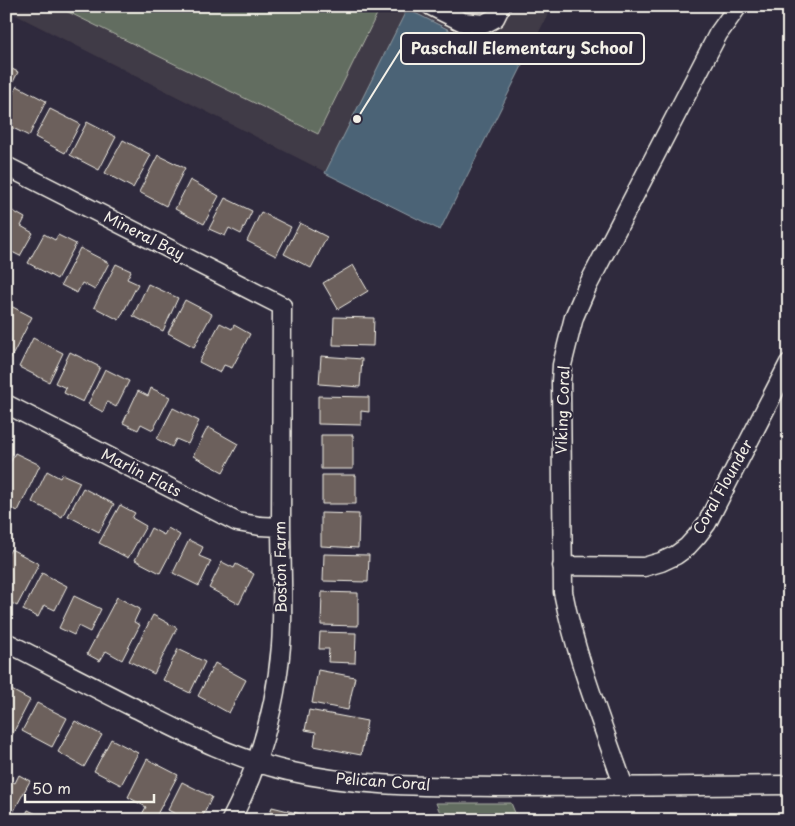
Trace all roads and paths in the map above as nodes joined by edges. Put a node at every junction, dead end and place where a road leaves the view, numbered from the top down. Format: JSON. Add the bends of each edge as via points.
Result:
{"nodes":[{"id":1,"x":431,"y":6,"type":"edge"},
{"id":2,"x":501,"y":6,"type":"edge"},
{"id":3,"x":738,"y":6,"type":"edge"},
{"id":4,"x":6,"y":166,"type":"edge"},
{"id":5,"x":282,"y":306,"type":"joint"},
{"id":6,"x":789,"y":363,"type":"edge"},
{"id":7,"x":6,"y":404,"type":"edge"},
{"id":8,"x":281,"y":527,"type":"junction"},
{"id":9,"x":562,"y":566,"type":"junction"},
{"id":10,"x":6,"y":642,"type":"edge"},
{"id":11,"x":257,"y":762,"type":"junction"},
{"id":12,"x":789,"y":785,"type":"edge"},
{"id":13,"x":624,"y":787,"type":"junction"},
{"id":14,"x":231,"y":820,"type":"edge"}],
"edges":[{"from":1,"to":2,"type":"street","via":[[463,22],[484,24],[495,18]]},
{"from":3,"to":9,"type":"street","name":"Viking Coral","via":[[706,56],[574,317],[561,382]]},
{"from":4,"to":5,"type":"street","name":"Mineral Bay"},
{"from":5,"to":8,"type":"street","name":"Boston Farm"},
{"from":6,"to":9,"type":"street","name":"Coral Flounder","via":[[707,523],[687,547],[661,562],[644,566]]},
{"from":7,"to":8,"type":"street","name":"Marlin Flats","via":[[236,522]]},
{"from":8,"to":11,"type":"street","name":"Boston Farm","via":[[281,646],[271,713]]},
{"from":9,"to":13,"type":"street","name":"Viking Coral","via":[[568,619]]},
{"from":10,"to":11,"type":"street","name":"Pelican Coral","via":[[177,730]]},
{"from":11,"to":13,"type":"street","name":"Pelican Coral","via":[[322,777],[411,786]]},
{"from":11,"to":14,"type":"street","name":"Boston Farm"},
{"from":12,"to":13,"type":"street","name":"Pelican Coral"}]}
